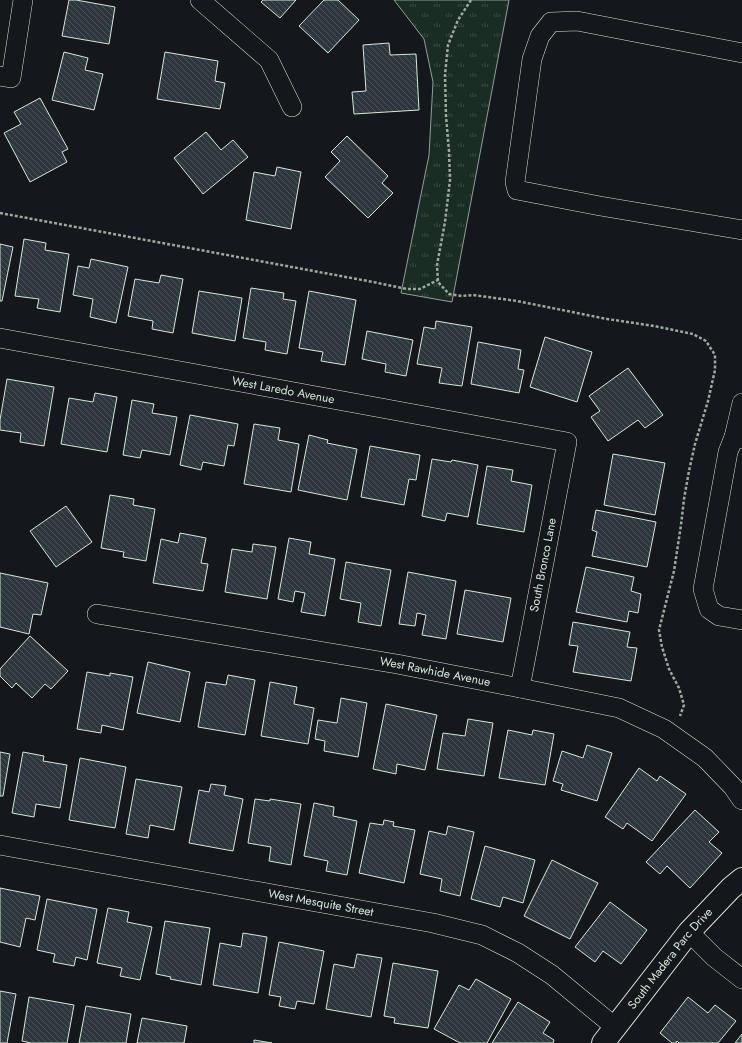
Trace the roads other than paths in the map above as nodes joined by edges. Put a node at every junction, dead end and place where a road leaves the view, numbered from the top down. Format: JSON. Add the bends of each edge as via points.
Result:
{"nodes":[{"id":1,"x":23,"y":0,"type":"edge"},
{"id":2,"x":200,"y":0,"type":"edge"},
{"id":3,"x":742,"y":53,"type":"edge"},
{"id":4,"x":5,"y":77,"type":"edge"},
{"id":5,"x":292,"y":107,"type":"dead end"},
{"id":6,"x":742,"y":230,"type":"edge"},
{"id":7,"x":0,"y":338,"type":"edge"},
{"id":8,"x":742,"y":403,"type":"edge"},
{"id":9,"x":738,"y":438,"type":"edge"},
{"id":10,"x":567,"y":442,"type":"joint"},
{"id":11,"x":97,"y":614,"type":"dead end"},
{"id":12,"x":742,"y":620,"type":"edge"},
{"id":13,"x":520,"y":688,"type":"junction"},
{"id":14,"x":742,"y":800,"type":"edge"},
{"id":15,"x":0,"y":844,"type":"edge"},
{"id":16,"x":742,"y":879,"type":"edge"},
{"id":17,"x":689,"y":932,"type":"junction"},
{"id":18,"x":742,"y":979,"type":"edge"},
{"id":19,"x":609,"y":1035,"type":"edge"}],
"edges":[{"from":1,"to":4,"type":"street"},
{"from":2,"to":5,"type":"street","via":[[269,60]]},
{"from":3,"to":6,"type":"street","via":[[577,21],[551,22],[540,36],[532,59],[515,182],[517,190]]},
{"from":7,"to":10,"type":"street","name":"West Laredo Avenue"},
{"from":8,"to":9,"type":"street"},
{"from":9,"to":12,"type":"street","via":[[728,452],[702,589],[709,609],[719,616]]},
{"from":10,"to":13,"type":"street","name":"South Bronco Lane"},
{"from":11,"to":13,"type":"street","name":"West Rawhide Avenue","via":[[397,664]]},
{"from":13,"to":14,"type":"street","name":"West Rawhide Avenue","via":[[619,708],[664,729],[705,758],[733,786]]},
{"from":15,"to":19,"type":"street","name":"West Mesquite Street","via":[[433,923],[482,935],[518,953],[552,975]]},
{"from":16,"to":17,"type":"street","name":"South Madera Parc Drive"},
{"from":17,"to":18,"type":"street","via":[[714,957]]},
{"from":17,"to":19,"type":"street","name":"South Madera Parc Drive"}]}
